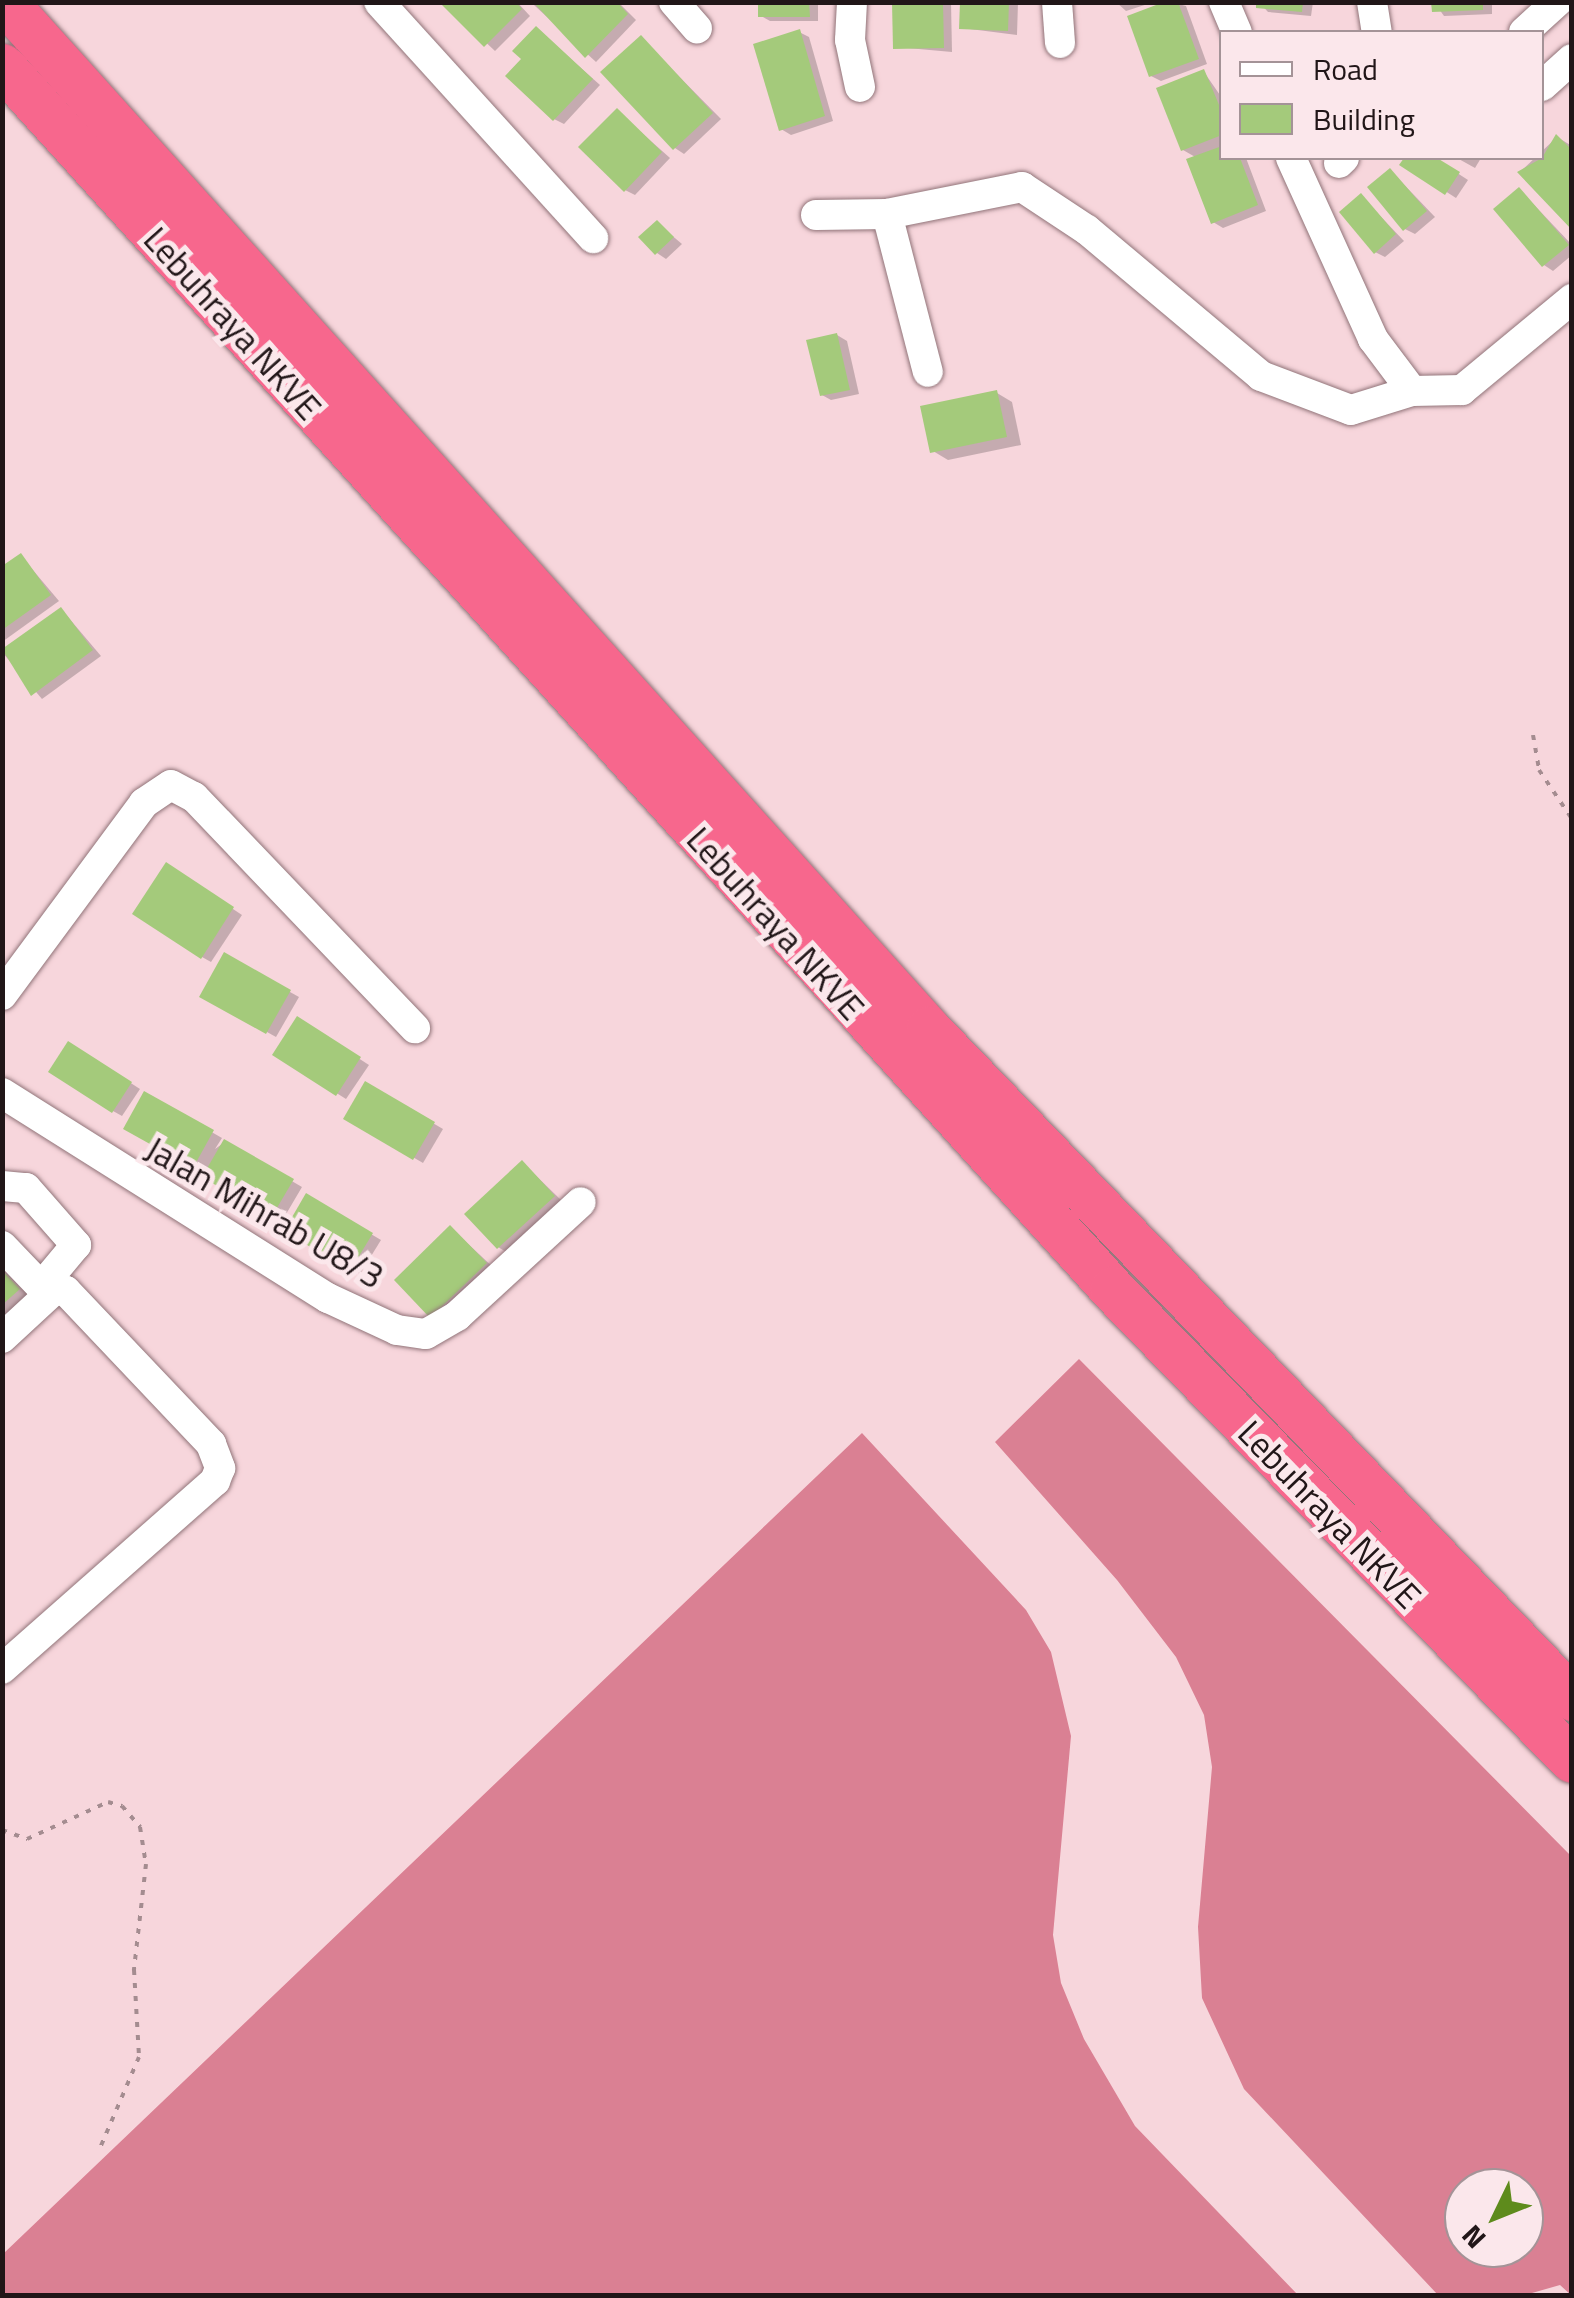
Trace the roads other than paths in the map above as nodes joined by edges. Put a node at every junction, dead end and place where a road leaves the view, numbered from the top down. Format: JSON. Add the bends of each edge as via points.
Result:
{"nodes":[{"id":1,"x":5,"y":2,"type":"edge"},
{"id":2,"x":379,"y":2,"type":"edge"},
{"id":3,"x":674,"y":2,"type":"edge"},
{"id":4,"x":852,"y":2,"type":"edge"},
{"id":5,"x":1057,"y":2,"type":"edge"},
{"id":6,"x":1224,"y":2,"type":"edge"},
{"id":7,"x":1372,"y":2,"type":"edge"},
{"id":8,"x":1520,"y":2,"type":"edge"},
{"id":9,"x":1558,"y":2,"type":"edge"},
{"id":10,"x":697,"y":28,"type":"dead end"},
{"id":11,"x":1236,"y":30,"type":"edge"},
{"id":12,"x":1377,"y":30,"type":"edge"},
{"id":13,"x":1522,"y":30,"type":"edge"},
{"id":14,"x":1524,"y":30,"type":"edge"},
{"id":15,"x":1060,"y":42,"type":"dead end"},
{"id":16,"x":1572,"y":59,"type":"edge"},
{"id":17,"x":2,"y":66,"type":"edge"},
{"id":18,"x":1544,"y":84,"type":"edge"},
{"id":19,"x":860,"y":87,"type":"dead end"},
{"id":20,"x":1292,"y":160,"type":"edge"},
{"id":21,"x":816,"y":214,"type":"dead end"},
{"id":22,"x":886,"y":214,"type":"junction"},
{"id":23,"x":593,"y":238,"type":"dead end"},
{"id":24,"x":1572,"y":299,"type":"edge"},
{"id":25,"x":928,"y":372,"type":"dead end"},
{"id":26,"x":1412,"y":392,"type":"junction"},
{"id":27,"x":2,"y":995,"type":"edge"},
{"id":28,"x":415,"y":1028,"type":"dead end"},
{"id":29,"x":2,"y":1093,"type":"edge"},
{"id":30,"x":2,"y":1186,"type":"edge"},
{"id":31,"x":582,"y":1202,"type":"dead end"},
{"id":32,"x":2,"y":1246,"type":"edge"},
{"id":33,"x":45,"y":1291,"type":"junction"},
{"id":34,"x":2,"y":1338,"type":"edge"},
{"id":35,"x":2,"y":1670,"type":"edge"},
{"id":36,"x":1572,"y":1698,"type":"edge"},
{"id":37,"x":1572,"y":1760,"type":"edge"}],
"edges":[{"from":1,"to":36,"type":"highway","name":"Lebuhraya NKVE","via":[[928,1029]]},
{"from":2,"to":23,"type":"street"},
{"from":3,"to":10,"type":"street"},
{"from":4,"to":19,"type":"street","via":[[850,40]]},
{"from":5,"to":15,"type":"street"},
{"from":6,"to":11,"type":"street"},
{"from":7,"to":12,"type":"street"},
{"from":8,"to":13,"type":"street"},
{"from":9,"to":14,"type":"street"},
{"from":16,"to":18,"type":"street"},
{"from":17,"to":37,"type":"highway","name":"Lebuhraya NKVE","via":[[1112,1289]]},
{"from":20,"to":26,"type":"street","via":[[1373,338]]},
{"from":21,"to":22,"type":"street"},
{"from":22,"to":25,"type":"street"},
{"from":22,"to":26,"type":"street","via":[[1010,184],[1022,188],[1087,230],[1262,376],[1351,410]]},
{"from":24,"to":26,"type":"street","via":[[1462,390]]},
{"from":27,"to":28,"type":"street","via":[[144,803],[171,786],[194,797]]},
{"from":29,"to":31,"type":"street","name":"Jalan Mihrab U8/3","via":[[328,1298],[397,1330],[426,1334],[457,1316]]},
{"from":30,"to":33,"type":"street","via":[[26,1188],[76,1246]]},
{"from":32,"to":33,"type":"street"},
{"from":33,"to":34,"type":"street"},
{"from":33,"to":35,"type":"street","via":[[71,1295],[211,1444],[220,1468],[215,1481]]}]}
